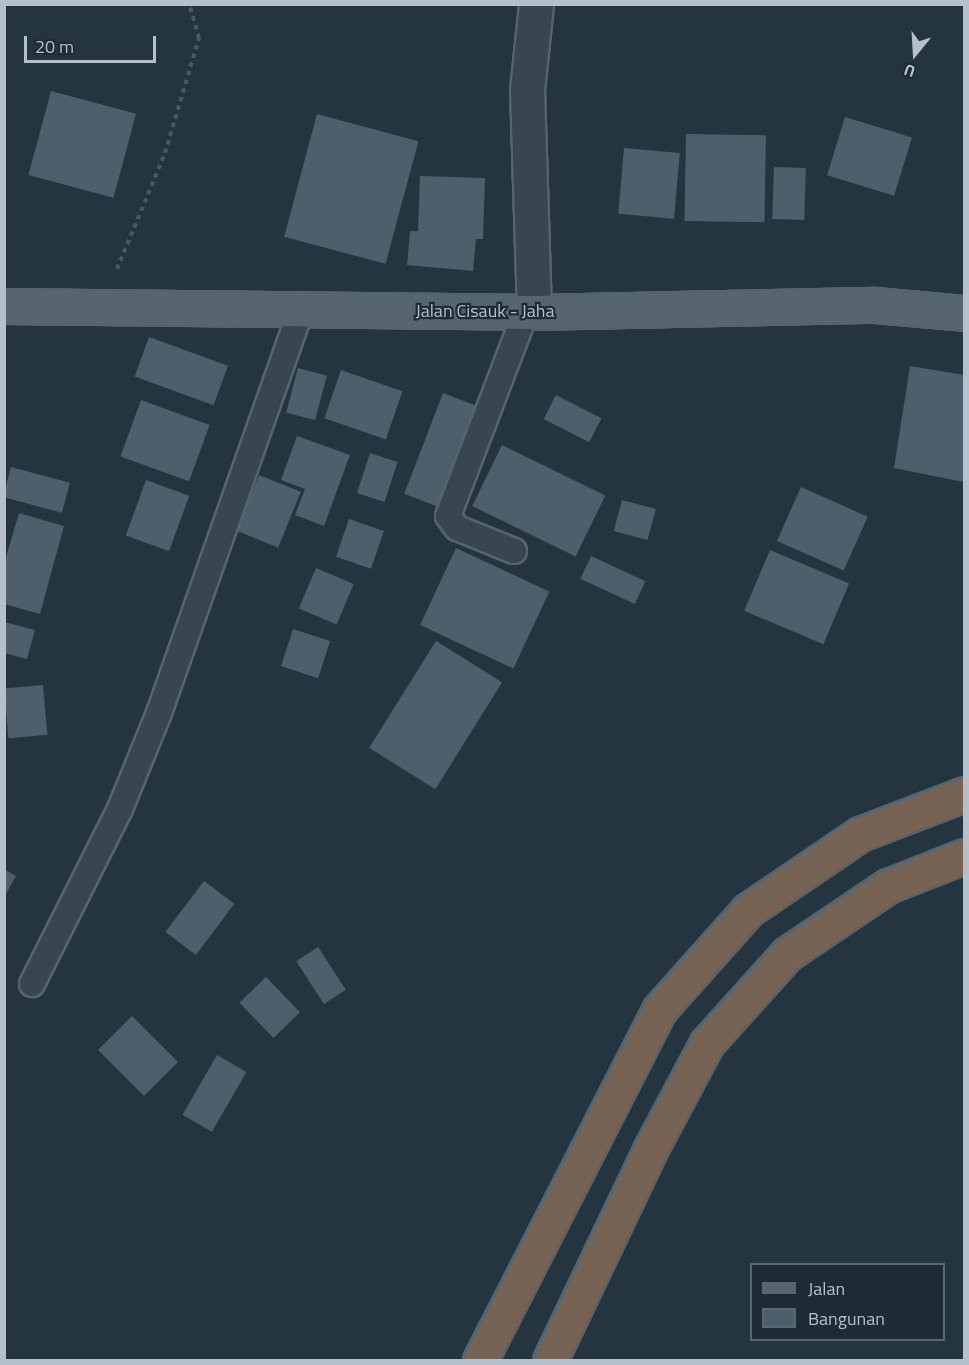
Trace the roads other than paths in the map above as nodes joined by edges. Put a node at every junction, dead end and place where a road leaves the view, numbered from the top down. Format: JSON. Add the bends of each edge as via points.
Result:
{"nodes":[{"id":1,"x":536,"y":4,"type":"edge"},
{"id":2,"x":4,"y":306,"type":"edge"},
{"id":3,"x":301,"y":310,"type":"junction"},
{"id":4,"x":530,"y":312,"type":"junction"},
{"id":5,"x":964,"y":313,"type":"edge"},
{"id":6,"x":514,"y":552,"type":"dead end"},
{"id":7,"x":964,"y":794,"type":"edge"},
{"id":8,"x":964,"y":856,"type":"edge"},
{"id":9,"x":32,"y":984,"type":"dead end"},
{"id":10,"x":480,"y":1360,"type":"edge"},
{"id":11,"x":550,"y":1360,"type":"edge"}],
"edges":[{"from":1,"to":4,"type":"street","via":[[527,90]]},
{"from":2,"to":3,"type":"main road","name":"Jalan Cisauk - Jaha"},
{"from":3,"to":4,"type":"main road","name":"Jalan Cisauk - Jaha"},
{"from":3,"to":9,"type":"lane","via":[[159,713],[120,808]]},
{"from":4,"to":5,"type":"main road","name":"Jalan Cisauk - Jaha","via":[[875,305]]},
{"from":4,"to":6,"type":"lane","via":[[448,516],[456,528]]},
{"from":7,"to":10,"type":"highway","via":[[860,834],[748,910],[659,1010]]},
{"from":8,"to":11,"type":"highway","via":[[888,886],[788,954],[707,1043],[650,1150]]}]}
